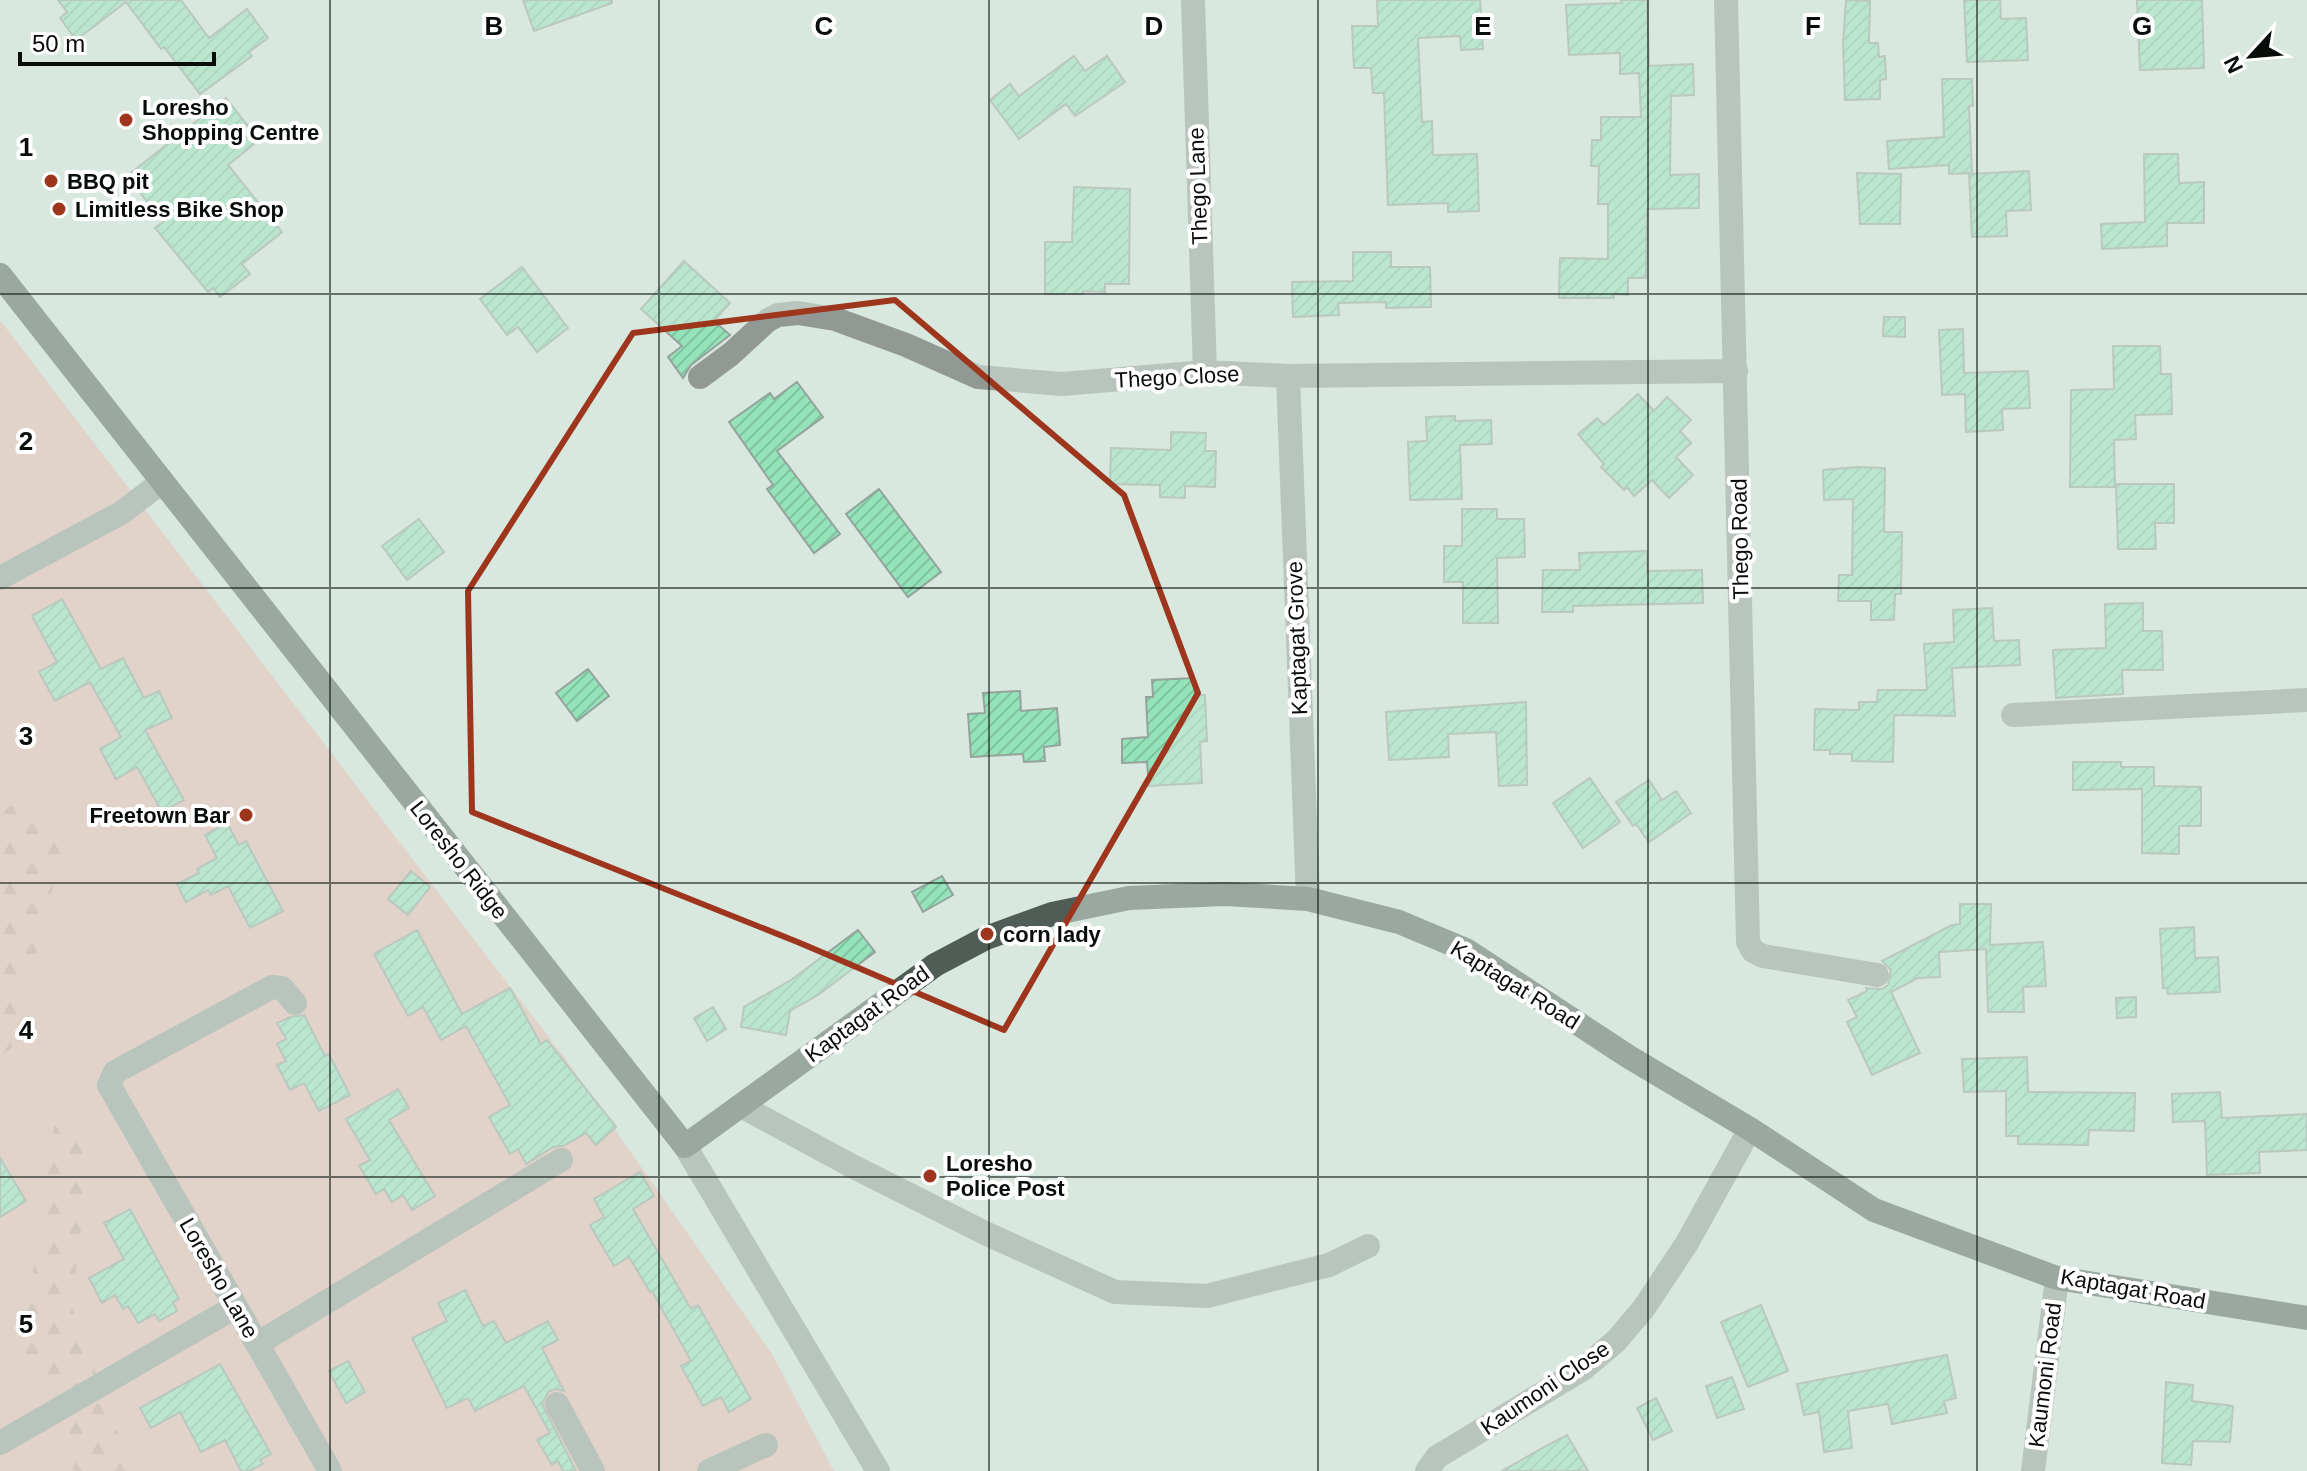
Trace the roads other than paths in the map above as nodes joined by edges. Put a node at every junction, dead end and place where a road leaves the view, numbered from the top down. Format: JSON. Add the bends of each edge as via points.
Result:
{"nodes":[{"id":1,"x":1193,"y":0,"type":"edge"},
{"id":2,"x":1726,"y":0,"type":"edge"},
{"id":3,"x":0,"y":275,"type":"edge"},
{"id":4,"x":1736,"y":371,"type":"junction"},
{"id":5,"x":1205,"y":372,"type":"junction"},
{"id":6,"x":1288,"y":376,"type":"junction"},
{"id":7,"x":700,"y":377,"type":"dead end"},
{"id":8,"x":162,"y":482,"type":"junction"},
{"id":9,"x":0,"y":578,"type":"edge"},
{"id":10,"x":2307,"y":700,"type":"edge"},
{"id":11,"x":2013,"y":715,"type":"dead end"},
{"id":12,"x":1308,"y":899,"type":"junction"},
{"id":13,"x":1877,"y":975,"type":"dead end"},
{"id":14,"x":295,"y":1003,"type":"dead end"},
{"id":15,"x":741,"y":1106,"type":"junction"},
{"id":16,"x":1750,"y":1129,"type":"junction"},
{"id":17,"x":685,"y":1146,"type":"junction"},
{"id":18,"x":561,"y":1160,"type":"dead end"},
{"id":19,"x":1368,"y":1246,"type":"dead end"},
{"id":20,"x":2057,"y":1278,"type":"junction"},
{"id":21,"x":235,"y":1307,"type":"junction"},
{"id":22,"x":2307,"y":1318,"type":"edge"},
{"id":23,"x":257,"y":1344,"type":"junction"},
{"id":24,"x":557,"y":1404,"type":"dead end"},
{"id":25,"x":0,"y":1443,"type":"edge"},
{"id":26,"x":766,"y":1445,"type":"dead end"},
{"id":27,"x":330,"y":1471,"type":"edge"},
{"id":28,"x":593,"y":1471,"type":"edge"},
{"id":29,"x":709,"y":1471,"type":"edge"},
{"id":30,"x":878,"y":1471,"type":"edge"},
{"id":31,"x":1427,"y":1471,"type":"edge"},
{"id":32,"x":2033,"y":1471,"type":"edge"}],
"edges":[{"from":1,"to":5,"type":"street","name":"Thego Lane"},
{"from":2,"to":4,"type":"street","name":"Thego Road"},
{"from":3,"to":8,"type":"main road","name":"Loresho Ridge"},
{"from":4,"to":6,"type":"street","name":"Thego Close"},
{"from":4,"to":13,"type":"street","name":"Thego Road","via":[[1748,942],[1763,956]]},
{"from":5,"to":6,"type":"street","name":"Thego Close"},
{"from":5,"to":7,"type":"street","name":"Thego Close","via":[[1062,384],[978,377],[849,324],[798,313],[768,320]]},
{"from":6,"to":12,"type":"street","name":"Kaptagat Grove"},
{"from":8,"to":9,"type":"street","via":[[121,513]]},
{"from":8,"to":17,"type":"main road","name":"Loresho Ridge"},
{"from":10,"to":11,"type":"street"},
{"from":12,"to":15,"type":"main road","name":"Kaptagat Road","via":[[1225,894],[1129,898],[1052,914],[986,938],[935,965]]},
{"from":12,"to":16,"type":"main road","name":"Kaptagat Road","via":[[1399,922],[1466,950]]},
{"from":14,"to":21,"type":"street","name":"Loresho Lane","via":[[282,988],[272,987],[115,1072],[109,1085]]},
{"from":15,"to":17,"type":"main road","name":"Kaptagat Road"},
{"from":15,"to":19,"type":"street","via":[[987,1234],[1115,1292],[1207,1296],[1329,1265]]},
{"from":16,"to":20,"type":"main road","name":"Kaptagat Road","via":[[1874,1210]]},
{"from":16,"to":31,"type":"street","name":"Kaumoni Close","via":[[1687,1243],[1616,1341],[1583,1369],[1437,1457]]},
{"from":17,"to":30,"type":"street","name":"Loresho Ridge"},
{"from":18,"to":23,"type":"street"},
{"from":20,"to":22,"type":"main road","name":"Kaptagat Road"},
{"from":20,"to":32,"type":"street","name":"Kaumoni Road"},
{"from":21,"to":23,"type":"street","name":"Loresho Lane"},
{"from":21,"to":25,"type":"street"},
{"from":23,"to":27,"type":"street","name":"Loresho Lane"},
{"from":24,"to":28,"type":"street"},
{"from":26,"to":29,"type":"street"}]}
